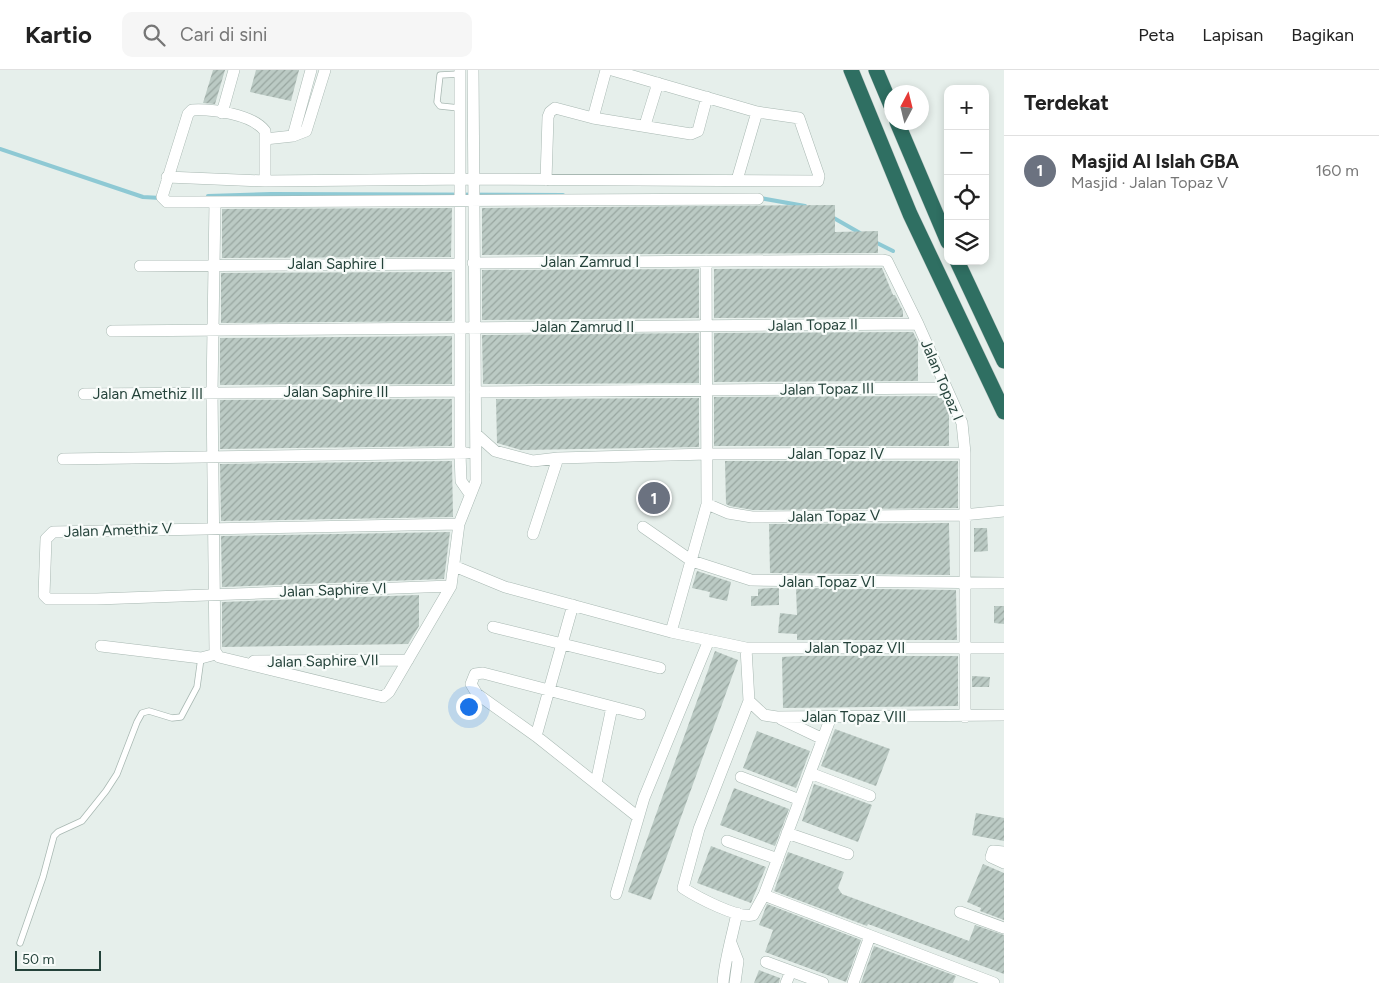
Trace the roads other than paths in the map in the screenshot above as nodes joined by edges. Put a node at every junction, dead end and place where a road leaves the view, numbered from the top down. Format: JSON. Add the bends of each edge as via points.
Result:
{"nodes":[{"id":1,"x":234,"y":70,"type":"edge"},
{"id":2,"x":311,"y":70,"type":"edge"},
{"id":3,"x":326,"y":70,"type":"edge"},
{"id":4,"x":473,"y":70,"type":"edge"},
{"id":5,"x":606,"y":70,"type":"edge"},
{"id":6,"x":612,"y":70,"type":"edge"},
{"id":7,"x":850,"y":70,"type":"edge"},
{"id":8,"x":876,"y":70,"type":"edge"},
{"id":9,"x":460,"y":72,"type":"edge"},
{"id":10,"x":658,"y":82,"type":"junction"},
{"id":11,"x":884,"y":89,"type":"edge"},
{"id":12,"x":707,"y":97,"type":"junction"},
{"id":13,"x":460,"y":108,"type":"junction"},
{"id":14,"x":757,"y":112,"type":"junction"},
{"id":15,"x":222,"y":113,"type":"junction"},
{"id":16,"x":593,"y":118,"type":"junction"},
{"id":17,"x":645,"y":125,"type":"junction"},
{"id":18,"x":900,"y":130,"type":"edge"},
{"id":19,"x":293,"y":136,"type":"junction"},
{"id":20,"x":265,"y":139,"type":"junction"},
{"id":21,"x":167,"y":178,"type":"junction"},
{"id":22,"x":546,"y":180,"type":"junction"},
{"id":23,"x":737,"y":180,"type":"junction"},
{"id":24,"x":265,"y":181,"type":"junction"},
{"id":25,"x":459,"y":190,"type":"junction"},
{"id":26,"x":473,"y":190,"type":"junction"},
{"id":27,"x":561,"y":190,"type":"junction"},
{"id":28,"x":758,"y":199,"type":"dead end"},
{"id":29,"x":215,"y":202,"type":"junction"},
{"id":30,"x":944,"y":233,"type":"edge"},
{"id":31,"x":706,"y":261,"type":"junction"},
{"id":32,"x":473,"y":263,"type":"junction"},
{"id":33,"x":459,"y":264,"type":"junction"},
{"id":34,"x":213,"y":265,"type":"junction"},
{"id":35,"x":959,"y":265,"type":"edge"},
{"id":36,"x":140,"y":266,"type":"dead end"},
{"id":37,"x":918,"y":324,"type":"junction"},
{"id":38,"x":474,"y":327,"type":"junction"},
{"id":39,"x":707,"y":327,"type":"junction"},
{"id":40,"x":459,"y":329,"type":"junction"},
{"id":41,"x":214,"y":331,"type":"junction"},
{"id":42,"x":112,"y":332,"type":"dead end"},
{"id":43,"x":1004,"y":361,"type":"edge"},
{"id":44,"x":945,"y":388,"type":"junction"},
{"id":45,"x":708,"y":390,"type":"junction"},
{"id":46,"x":460,"y":391,"type":"junction"},
{"id":47,"x":475,"y":392,"type":"junction"},
{"id":48,"x":212,"y":393,"type":"junction"},
{"id":49,"x":84,"y":394,"type":"dead end"},
{"id":50,"x":1004,"y":412,"type":"edge"},
{"id":51,"x":476,"y":434,"type":"junction"},
{"id":52,"x":476,"y":452,"type":"junction"},
{"id":53,"x":460,"y":453,"type":"junction"},
{"id":54,"x":708,"y":454,"type":"junction"},
{"id":55,"x":964,"y":454,"type":"junction"},
{"id":56,"x":213,"y":458,"type":"junction"},
{"id":57,"x":558,"y":458,"type":"junction"},
{"id":58,"x":63,"y":459,"type":"dead end"},
{"id":59,"x":470,"y":494,"type":"junction"},
{"id":60,"x":707,"y":504,"type":"junction"},
{"id":61,"x":1004,"y":511,"type":"edge"},
{"id":62,"x":963,"y":515,"type":"junction"},
{"id":63,"x":459,"y":524,"type":"junction"},
{"id":64,"x":215,"y":527,"type":"junction"},
{"id":65,"x":643,"y":527,"type":"dead end"},
{"id":66,"x":532,"y":534,"type":"dead end"},
{"id":67,"x":692,"y":561,"type":"junction"},
{"id":68,"x":454,"y":566,"type":"junction"},
{"id":69,"x":965,"y":583,"type":"junction"},
{"id":70,"x":1004,"y":583,"type":"edge"},
{"id":71,"x":451,"y":586,"type":"junction"},
{"id":72,"x":214,"y":594,"type":"junction"},
{"id":73,"x":97,"y":599,"type":"joint"},
{"id":74,"x":573,"y":605,"type":"junction"},
{"id":75,"x":493,"y":627,"type":"dead end"},
{"id":76,"x":671,"y":632,"type":"junction"},
{"id":77,"x":710,"y":640,"type":"junction"},
{"id":78,"x":562,"y":644,"type":"junction"},
{"id":79,"x":101,"y":646,"type":"dead end"},
{"id":80,"x":746,"y":648,"type":"junction"},
{"id":81,"x":965,"y":648,"type":"junction"},
{"id":82,"x":1004,"y":648,"type":"edge"},
{"id":83,"x":216,"y":654,"type":"junction"},
{"id":84,"x":201,"y":658,"type":"junction"},
{"id":85,"x":408,"y":660,"type":"junction"},
{"id":86,"x":238,"y":662,"type":"junction"},
{"id":87,"x":660,"y":668,"type":"dead end"},
{"id":88,"x":550,"y":689,"type":"junction"},
{"id":89,"x":749,"y":701,"type":"junction"},
{"id":90,"x":612,"y":706,"type":"junction"},
{"id":91,"x":640,"y":714,"type":"dead end"},
{"id":92,"x":1004,"y":715,"type":"edge"},
{"id":93,"x":777,"y":717,"type":"junction"},
{"id":94,"x":831,"y":717,"type":"junction"},
{"id":95,"x":965,"y":717,"type":"junction"},
{"id":96,"x":536,"y":736,"type":"junction"},
{"id":97,"x":823,"y":739,"type":"junction"},
{"id":98,"x":810,"y":773,"type":"junction"},
{"id":99,"x":741,"y":778,"type":"dead end"},
{"id":100,"x":596,"y":783,"type":"junction"},
{"id":101,"x":870,"y":796,"type":"dead end"},
{"id":102,"x":800,"y":800,"type":"junction"},
{"id":103,"x":638,"y":817,"type":"junction"},
{"id":104,"x":787,"y":833,"type":"junction"},
{"id":105,"x":727,"y":841,"type":"dead end"},
{"id":106,"x":1004,"y":852,"type":"edge"},
{"id":107,"x":848,"y":854,"type":"dead end"},
{"id":108,"x":778,"y":859,"type":"junction"},
{"id":109,"x":1004,"y":863,"type":"edge"},
{"id":110,"x":616,"y":894,"type":"dead end"},
{"id":111,"x":764,"y":895,"type":"junction"},
{"id":112,"x":960,"y":912,"type":"dead end"},
{"id":113,"x":737,"y":913,"type":"junction"},
{"id":114,"x":1004,"y":928,"type":"edge"},
{"id":115,"x":870,"y":936,"type":"junction"},
{"id":116,"x":20,"y":943,"type":"dead end"},
{"id":117,"x":731,"y":943,"type":"junction"},
{"id":118,"x":766,"y":962,"type":"dead end"},
{"id":119,"x":791,"y":971,"type":"junction"},
{"id":120,"x":964,"y":978,"type":"edge"},
{"id":121,"x":723,"y":983,"type":"edge"},
{"id":122,"x":735,"y":983,"type":"edge"},
{"id":123,"x":786,"y":983,"type":"edge"},
{"id":124,"x":823,"y":983,"type":"edge"},
{"id":125,"x":853,"y":983,"type":"edge"},
{"id":126,"x":994,"y":983,"type":"edge"}],
"edges":[{"from":1,"to":15,"type":"street"},
{"from":2,"to":19,"type":"street"},
{"from":3,"to":19,"type":"street","via":[[306,130]]},
{"from":4,"to":26,"type":"street"},
{"from":5,"to":16,"type":"street"},
{"from":6,"to":10,"type":"street"},
{"from":7,"to":50,"type":"highway","via":[[910,214]]},
{"from":8,"to":11,"type":"highway"},
{"from":9,"to":13,"type":"street"},
{"from":9,"to":13,"type":"lane","via":[[440,75],[437,102],[440,106]]},
{"from":10,"to":12,"type":"street"},
{"from":10,"to":17,"type":"street"},
{"from":12,"to":14,"type":"street"},
{"from":12,"to":17,"type":"street","via":[[695,133]]},
{"from":13,"to":25,"type":"street"},
{"from":14,"to":23,"type":"street"},
{"from":14,"to":23,"type":"street","via":[[799,118],[819,178],[816,182]]},
{"from":15,"to":20,"type":"street","via":[[257,122],[265,131]]},
{"from":15,"to":21,"type":"street","via":[[200,110],[188,114]]},
{"from":16,"to":17,"type":"street"},
{"from":16,"to":22,"type":"street","via":[[555,108],[550,112]]},
{"from":18,"to":30,"type":"highway"},
{"from":19,"to":20,"type":"street"},
{"from":20,"to":24,"type":"street"},
{"from":21,"to":24,"type":"street"},
{"from":21,"to":29,"type":"street","via":[[163,197],[167,202]]},
{"from":22,"to":26,"type":"street"},
{"from":22,"to":27,"type":"street"},
{"from":23,"to":27,"type":"street"},
{"from":24,"to":25,"type":"street"},
{"from":25,"to":26,"type":"street"},
{"from":25,"to":26,"type":"street"},
{"from":25,"to":29,"type":"street"},
{"from":25,"to":33,"type":"street"},
{"from":26,"to":27,"type":"street"},
{"from":26,"to":32,"type":"street"},
{"from":27,"to":28,"type":"street"},
{"from":29,"to":34,"type":"street"},
{"from":31,"to":32,"type":"street","name":"Jalan Zamrud I"},
{"from":31,"to":37,"type":"street","name":"Jalan Topaz I","via":[[882,260],[890,266]]},
{"from":31,"to":39,"type":"street"},
{"from":32,"to":38,"type":"street"},
{"from":33,"to":34,"type":"street","name":"Jalan Saphire I"},
{"from":33,"to":40,"type":"street"},
{"from":34,"to":36,"type":"street","name":"Jalan Saphire I"},
{"from":34,"to":41,"type":"street"},
{"from":35,"to":43,"type":"highway"},
{"from":37,"to":39,"type":"street","name":"Jalan Topaz II"},
{"from":37,"to":44,"type":"street","name":"Jalan Topaz I"},
{"from":38,"to":39,"type":"street","name":"Jalan Zamrud II"},
{"from":38,"to":40,"type":"street","name":"Jalan Zamrud II"},
{"from":38,"to":47,"type":"street"},
{"from":39,"to":45,"type":"street"},
{"from":40,"to":41,"type":"street","name":"Jalan Zamrud II"},
{"from":40,"to":46,"type":"street"},
{"from":41,"to":42,"type":"street","name":"Jalan Zamrud II"},
{"from":41,"to":48,"type":"street"},
{"from":44,"to":45,"type":"street","name":"Jalan Topaz III"},
{"from":44,"to":55,"type":"street","name":"Jalan Topaz I","via":[[962,423]]},
{"from":45,"to":47,"type":"street","name":"Jalan Topaz III"},
{"from":45,"to":54,"type":"street"},
{"from":46,"to":48,"type":"street","name":"Jalan Saphire III"},
{"from":46,"to":53,"type":"street"},
{"from":47,"to":51,"type":"street"},
{"from":48,"to":49,"type":"street","name":"Jalan Amethiz III"},
{"from":48,"to":56,"type":"street"},
{"from":51,"to":52,"type":"street"},
{"from":51,"to":57,"type":"street","name":"Jalan Topaz IV","via":[[495,451],[533,461]]},
{"from":52,"to":53,"type":"street"},
{"from":52,"to":59,"type":"street","via":[[476,481]]},
{"from":53,"to":56,"type":"street"},
{"from":53,"to":59,"type":"street","via":[[461,481]]},
{"from":54,"to":55,"type":"street","name":"Jalan Topaz IV"},
{"from":54,"to":57,"type":"street","name":"Jalan Topaz IV"},
{"from":54,"to":60,"type":"street"},
{"from":55,"to":62,"type":"street","name":"Jalan Topaz I"},
{"from":56,"to":58,"type":"street"},
{"from":56,"to":64,"type":"street"},
{"from":57,"to":66,"type":"street"},
{"from":59,"to":63,"type":"street"},
{"from":60,"to":62,"type":"street","name":"Jalan Topaz V","via":[[728,513],[752,517]]},
{"from":60,"to":67,"type":"street"},
{"from":61,"to":62,"type":"street","name":"Jalan Topaz V"},
{"from":62,"to":69,"type":"street","name":"Jalan Topaz I"},
{"from":63,"to":64,"type":"street"},
{"from":63,"to":68,"type":"street"},
{"from":64,"to":72,"type":"street"},
{"from":64,"to":73,"type":"street","name":"Jalan Amethiz V","via":[[53,532],[48,535],[45,598]]},
{"from":65,"to":67,"type":"street","name":"Jalan Topaz VI"},
{"from":67,"to":69,"type":"street","name":"Jalan Topaz VI","via":[[761,582]]},
{"from":67,"to":76,"type":"street"},
{"from":68,"to":71,"type":"street"},
{"from":68,"to":74,"type":"street","name":"Jalan Topaz VII","via":[[505,587]]},
{"from":69,"to":70,"type":"street","name":"Jalan Topaz VI"},
{"from":69,"to":81,"type":"street","name":"Jalan Topaz I"},
{"from":71,"to":72,"type":"street","name":"Jalan Saphire VI"},
{"from":71,"to":85,"type":"street"},
{"from":72,"to":73,"type":"street","name":"Jalan Saphire VI"},
{"from":72,"to":83,"type":"street"},
{"from":74,"to":76,"type":"street","name":"Jalan Topaz VII"},
{"from":74,"to":78,"type":"street"},
{"from":75,"to":78,"type":"street"},
{"from":76,"to":77,"type":"street","name":"Jalan Topaz VII"},
{"from":77,"to":80,"type":"street","name":"Jalan Topaz VII"},
{"from":77,"to":103,"type":"street"},
{"from":78,"to":87,"type":"street"},
{"from":78,"to":88,"type":"street"},
{"from":79,"to":84,"type":"street"},
{"from":80,"to":81,"type":"street","name":"Jalan Topaz VII"},
{"from":80,"to":89,"type":"street"},
{"from":81,"to":82,"type":"street","name":"Jalan Topaz VII"},
{"from":81,"to":95,"type":"street","name":"Jalan Topaz I"},
{"from":83,"to":84,"type":"street"},
{"from":83,"to":86,"type":"street"},
{"from":84,"to":116,"type":"lane","via":[[197,687],[181,717],[172,718],[149,711],[142,713],[117,774],[106,791],[82,820],[58,832],[52,839],[44,877]]},
{"from":85,"to":86,"type":"street","name":"Jalan Saphire VII"},
{"from":85,"to":86,"type":"street","via":[[383,697]]},
{"from":88,"to":90,"type":"street"},
{"from":88,"to":96,"type":"street"},
{"from":88,"to":96,"type":"street","via":[[483,673],[475,674],[471,681],[477,694]]},
{"from":89,"to":93,"type":"street","name":"Jalan Topaz VIII","via":[[764,715]]},
{"from":89,"to":113,"type":"street","via":[[699,829],[683,884],[695,896]]},
{"from":90,"to":91,"type":"street"},
{"from":90,"to":100,"type":"street"},
{"from":92,"to":95,"type":"street","name":"Jalan Topaz VIII"},
{"from":93,"to":94,"type":"street","name":"Jalan Topaz VIII"},
{"from":93,"to":97,"type":"street"},
{"from":94,"to":95,"type":"street","name":"Jalan Topaz VIII"},
{"from":94,"to":97,"type":"street"},
{"from":96,"to":100,"type":"street"},
{"from":97,"to":98,"type":"street"},
{"from":98,"to":101,"type":"street"},
{"from":98,"to":102,"type":"street"},
{"from":99,"to":102,"type":"street"},
{"from":100,"to":103,"type":"street"},
{"from":102,"to":104,"type":"street"},
{"from":103,"to":110,"type":"street"},
{"from":104,"to":107,"type":"street"},
{"from":104,"to":108,"type":"street"},
{"from":105,"to":108,"type":"street"},
{"from":106,"to":109,"type":"street","via":[[993,851],[991,857]]},
{"from":108,"to":111,"type":"street"},
{"from":111,"to":113,"type":"street","via":[[753,915]]},
{"from":111,"to":115,"type":"street"},
{"from":112,"to":114,"type":"street"},
{"from":113,"to":117,"type":"street"},
{"from":115,"to":120,"type":"street"},
{"from":115,"to":125,"type":"street"},
{"from":117,"to":121,"type":"street","via":[[726,954]]},
{"from":117,"to":122,"type":"street","via":[[738,961]]},
{"from":118,"to":119,"type":"street"},
{"from":119,"to":123,"type":"street"},
{"from":119,"to":124,"type":"street"},
{"from":120,"to":126,"type":"street"}]}
